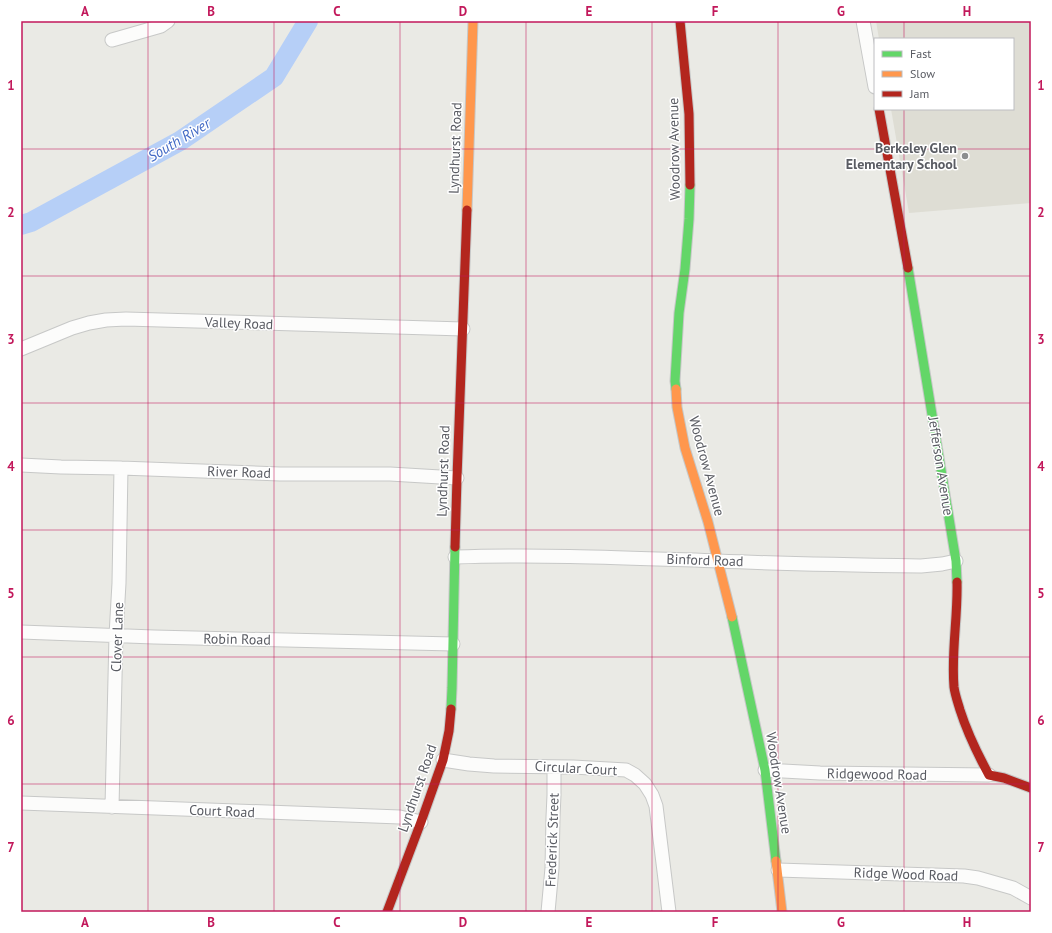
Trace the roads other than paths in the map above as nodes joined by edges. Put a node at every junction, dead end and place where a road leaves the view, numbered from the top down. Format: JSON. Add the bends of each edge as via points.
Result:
{"nodes":[{"id":1,"x":168,"y":21,"type":"edge"},
{"id":2,"x":473,"y":21,"type":"edge"},
{"id":3,"x":680,"y":21,"type":"edge"},
{"id":4,"x":863,"y":21,"type":"edge"},
{"id":5,"x":112,"y":40,"type":"dead end"},
{"id":6,"x":874,"y":82,"type":"edge"},
{"id":7,"x":879,"y":110,"type":"edge"},
{"id":8,"x":463,"y":329,"type":"junction"},
{"id":9,"x":21,"y":349,"type":"edge"},
{"id":10,"x":21,"y":465,"type":"edge"},
{"id":11,"x":121,"y":468,"type":"junction"},
{"id":12,"x":457,"y":478,"type":"junction"},
{"id":13,"x":455,"y":557,"type":"junction"},
{"id":14,"x":718,"y":561,"type":"junction"},
{"id":15,"x":956,"y":561,"type":"junction"},
{"id":16,"x":21,"y":632,"type":"edge"},
{"id":17,"x":116,"y":635,"type":"junction"},
{"id":18,"x":453,"y":644,"type":"junction"},
{"id":19,"x":443,"y":760,"type":"junction"},
{"id":20,"x":554,"y":767,"type":"junction"},
{"id":21,"x":765,"y":770,"type":"junction"},
{"id":22,"x":989,"y":775,"type":"junction"},
{"id":23,"x":1031,"y":788,"type":"edge"},
{"id":24,"x":21,"y":804,"type":"edge"},
{"id":25,"x":112,"y":807,"type":"junction"},
{"id":26,"x":421,"y":822,"type":"junction"},
{"id":27,"x":778,"y":870,"type":"junction"},
{"id":28,"x":1031,"y":898,"type":"edge"},
{"id":29,"x":386,"y":912,"type":"edge"},
{"id":30,"x":548,"y":912,"type":"edge"},
{"id":31,"x":669,"y":912,"type":"edge"},
{"id":32,"x":782,"y":912,"type":"edge"}],
"edges":[{"from":1,"to":5,"type":"street","via":[[161,26]]},
{"from":2,"to":8,"type":"street","name":"Lyndhurst Road"},
{"from":3,"to":14,"type":"street","name":"Woodrow Avenue","via":[[689,114],[690,157],[689,219],[675,381],[682,433]]},
{"from":4,"to":6,"type":"street"},
{"from":7,"to":15,"type":"street","name":"Jefferson Avenue","via":[[904,240]]},
{"from":8,"to":9,"type":"street","name":"Valley Road","via":[[126,319],[89,323]]},
{"from":8,"to":12,"type":"street","name":"Lyndhurst Road"},
{"from":10,"to":11,"type":"street","name":"River Road"},
{"from":11,"to":12,"type":"street","name":"River Road","via":[[280,474],[390,474]]},
{"from":11,"to":17,"type":"street","name":"Clover Lane"},
{"from":12,"to":13,"type":"street","name":"Lyndhurst Road"},
{"from":13,"to":14,"type":"street","name":"Binford Road"},
{"from":13,"to":18,"type":"street","name":"Lyndhurst Road"},
{"from":14,"to":15,"type":"street","name":"Binford Road","via":[[921,566]]},
{"from":14,"to":21,"type":"street","name":"Woodrow Avenue"},
{"from":15,"to":22,"type":"street","name":"Jefferson Avenue","via":[[954,688],[966,728]]},
{"from":16,"to":17,"type":"street","name":"Robin Road"},
{"from":17,"to":18,"type":"street","name":"Robin Road"},
{"from":17,"to":25,"type":"street","name":"Clover Lane"},
{"from":18,"to":19,"type":"street","name":"Lyndhurst Road","via":[[449,731]]},
{"from":19,"to":20,"type":"street","name":"Circular Court","via":[[494,766]]},
{"from":19,"to":26,"type":"street","name":"Lyndhurst Road"},
{"from":20,"to":30,"type":"street","name":"Frederick Street","via":[[552,868]]},
{"from":20,"to":31,"type":"street","name":"Circular Court","via":[[626,770],[645,784],[656,806]]},
{"from":21,"to":22,"type":"street","name":"Ridgewood Road"},
{"from":21,"to":27,"type":"street","name":"Woodrow Avenue"},
{"from":22,"to":23,"type":"street"},
{"from":24,"to":25,"type":"street","name":"Court Road"},
{"from":25,"to":26,"type":"street","name":"Court Road","via":[[400,817]]},
{"from":26,"to":29,"type":"street","name":"Lyndhurst Road"},
{"from":27,"to":28,"type":"street","name":"Ridge Wood Road","via":[[964,876],[1013,888]]},
{"from":27,"to":32,"type":"street","name":"Woodrow Avenue"}]}
